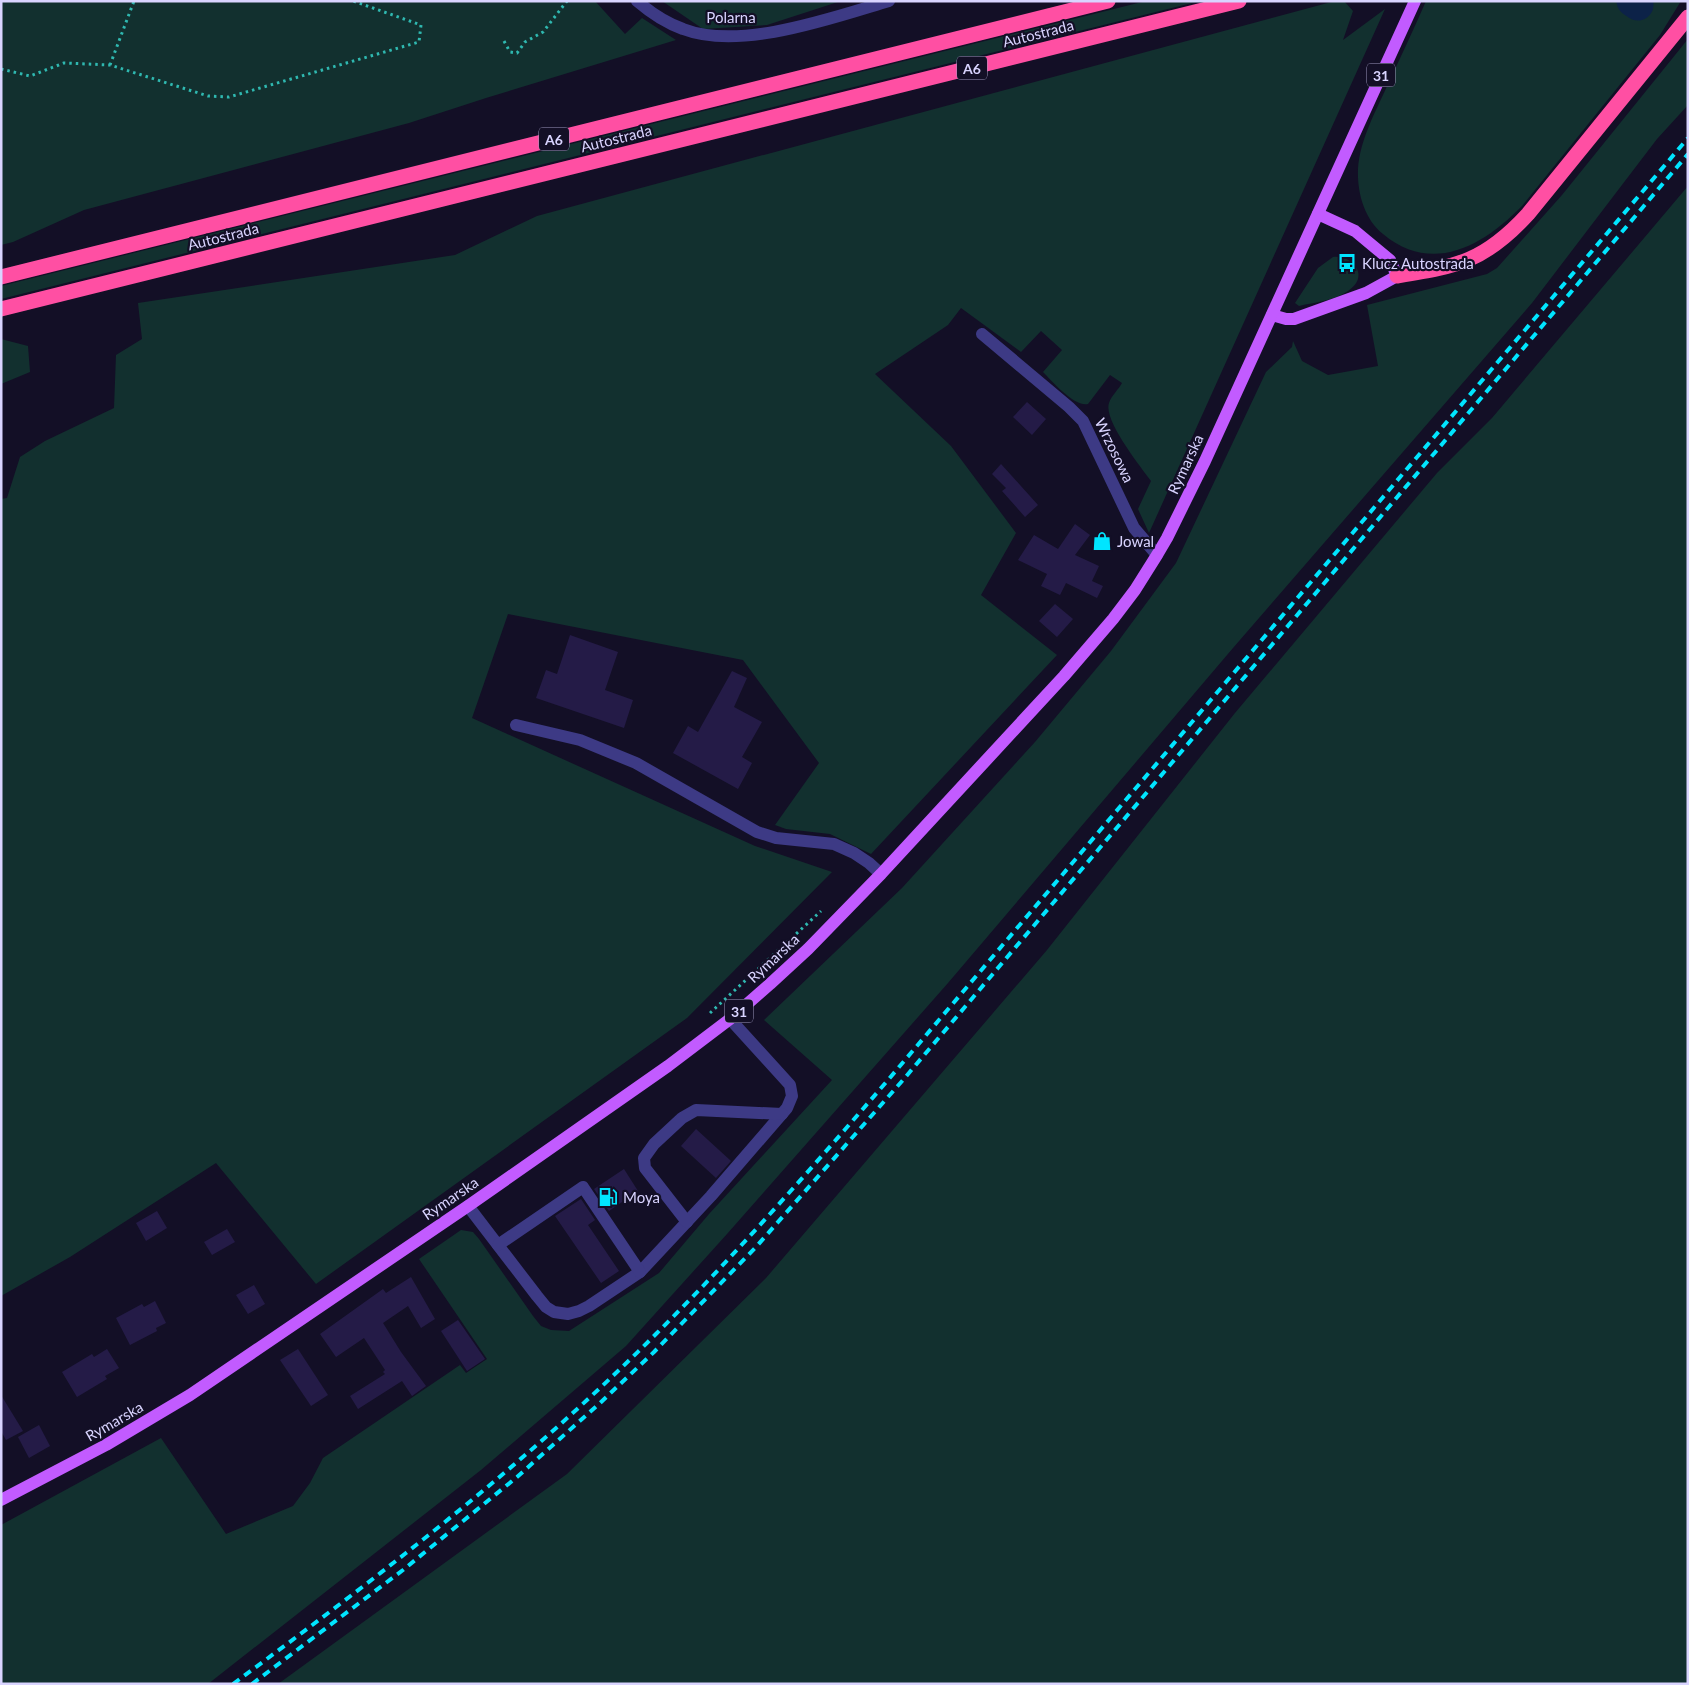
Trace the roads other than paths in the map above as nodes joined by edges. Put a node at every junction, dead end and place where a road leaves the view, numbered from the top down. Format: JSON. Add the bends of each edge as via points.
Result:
{"nodes":[{"id":1,"x":638,"y":1,"type":"edge"},
{"id":2,"x":889,"y":1,"type":"edge"},
{"id":3,"x":1108,"y":1,"type":"edge"},
{"id":4,"x":1239,"y":1,"type":"edge"},
{"id":5,"x":1415,"y":1,"type":"edge"},
{"id":6,"x":1688,"y":8,"type":"edge"},
{"id":7,"x":1688,"y":17,"type":"edge"},
{"id":8,"x":1675,"y":34,"type":"junction"},
{"id":9,"x":1318,"y":214,"type":"junction"},
{"id":10,"x":1397,"y":276,"type":"junction"},
{"id":11,"x":1,"y":277,"type":"edge"},
{"id":12,"x":1,"y":309,"type":"edge"},
{"id":13,"x":1272,"y":315,"type":"junction"},
{"id":14,"x":982,"y":334,"type":"dead end"},
{"id":15,"x":1157,"y":555,"type":"junction"},
{"id":16,"x":516,"y":724,"type":"dead end"},
{"id":17,"x":881,"y":874,"type":"junction"},
{"id":18,"x":730,"y":1019,"type":"junction"},
{"id":19,"x":782,"y":1114,"type":"junction"},
{"id":20,"x":468,"y":1206,"type":"junction"},
{"id":21,"x":687,"y":1222,"type":"junction"},
{"id":22,"x":498,"y":1245,"type":"junction"},
{"id":23,"x":640,"y":1272,"type":"junction"},
{"id":24,"x":1,"y":1500,"type":"edge"}],
"edges":[{"from":1,"to":2,"type":"street","name":"Polarna","via":[[650,12],[683,29],[704,35],[746,36],[794,27]]},
{"from":3,"to":11,"type":"highway","name":"Autostrada","number":"A6"},
{"from":4,"to":12,"type":"highway","name":"Autostrada","number":"A6"},
{"from":5,"to":9,"type":"main road","name":"Rymarska","number":"31"},
{"from":6,"to":8,"type":"highway"},
{"from":7,"to":8,"type":"highway"},
{"from":8,"to":10,"type":"highway","via":[[1528,214],[1500,242],[1482,254],[1453,266]]},
{"from":9,"to":10,"type":"main road","via":[[1355,231],[1390,260]]},
{"from":9,"to":13,"type":"main road","name":"Rymarska","number":"31"},
{"from":10,"to":13,"type":"main road","via":[[1366,293],[1294,319]]},
{"from":13,"to":15,"type":"main road","name":"Rymarska","number":"31","via":[[1205,462]]},
{"from":14,"to":15,"type":"street","name":"Wrzosowa","via":[[1083,420],[1134,528]]},
{"from":15,"to":17,"type":"main road","name":"Rymarska","number":"31","via":[[1113,619],[1064,676]]},
{"from":16,"to":17,"type":"street","via":[[580,740],[636,763],[757,832],[776,838],[834,844],[854,853]]},
{"from":17,"to":18,"type":"main road","name":"Rymarska","number":"31","via":[[808,949]]},
{"from":18,"to":19,"type":"street","via":[[790,1084],[792,1096]]},
{"from":18,"to":20,"type":"main road","name":"Rymarska","number":"31"},
{"from":19,"to":21,"type":"street"},
{"from":19,"to":21,"type":"street","via":[[696,1110],[682,1118],[654,1144],[644,1158],[645,1168]]},
{"from":20,"to":22,"type":"street"},
{"from":20,"to":24,"type":"main road","name":"Rymarska","number":"31","via":[[190,1395],[106,1445]]},
{"from":21,"to":23,"type":"street"},
{"from":22,"to":23,"type":"street","via":[[546,1307],[561,1314],[584,1309]]},
{"from":22,"to":23,"type":"street","via":[[583,1187]]}]}
